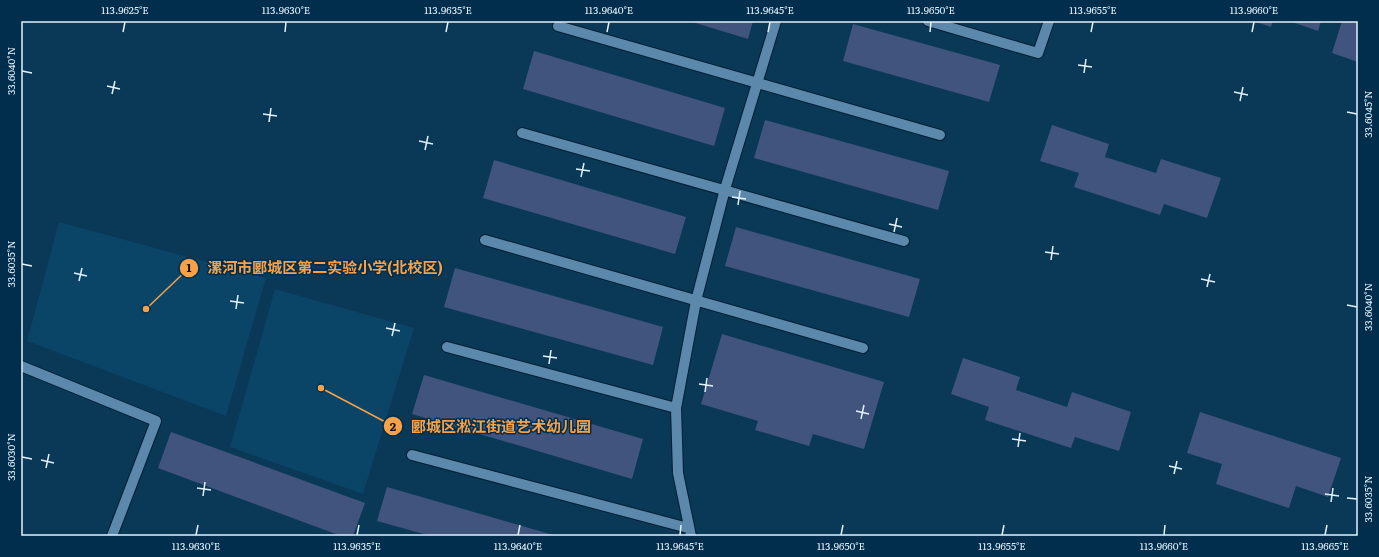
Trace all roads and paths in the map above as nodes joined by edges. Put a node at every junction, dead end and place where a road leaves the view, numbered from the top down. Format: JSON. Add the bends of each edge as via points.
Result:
{"nodes":[{"id":1,"x":776,"y":21,"type":"edge"},
{"id":2,"x":928,"y":21,"type":"edge"},
{"id":3,"x":1049,"y":21,"type":"edge"},
{"id":4,"x":558,"y":26,"type":"dead end"},
{"id":5,"x":757,"y":83,"type":"junction"},
{"id":6,"x":522,"y":133,"type":"dead end"},
{"id":7,"x":940,"y":135,"type":"dead end"},
{"id":8,"x":725,"y":190,"type":"junction"},
{"id":9,"x":485,"y":240,"type":"dead end"},
{"id":10,"x":904,"y":241,"type":"dead end"},
{"id":11,"x":696,"y":301,"type":"junction"},
{"id":12,"x":447,"y":347,"type":"dead end"},
{"id":13,"x":863,"y":348,"type":"dead end"},
{"id":14,"x":21,"y":366,"type":"edge"},
{"id":15,"x":676,"y":408,"type":"junction"},
{"id":16,"x":412,"y":455,"type":"dead end"},
{"id":17,"x":689,"y":532,"type":"edge"},
{"id":18,"x":112,"y":536,"type":"edge"}],
"edges":[{"from":1,"to":5,"type":"street"},
{"from":2,"to":3,"type":"street","via":[[1038,53]]},
{"from":4,"to":5,"type":"street"},
{"from":5,"to":7,"type":"street"},
{"from":5,"to":8,"type":"street"},
{"from":6,"to":8,"type":"street"},
{"from":8,"to":10,"type":"street"},
{"from":8,"to":11,"type":"street"},
{"from":9,"to":11,"type":"street"},
{"from":11,"to":13,"type":"street"},
{"from":11,"to":15,"type":"street"},
{"from":12,"to":15,"type":"street"},
{"from":14,"to":18,"type":"street","via":[[156,421]]},
{"from":15,"to":17,"type":"street","via":[[678,473]]},
{"from":16,"to":17,"type":"street"}]}
